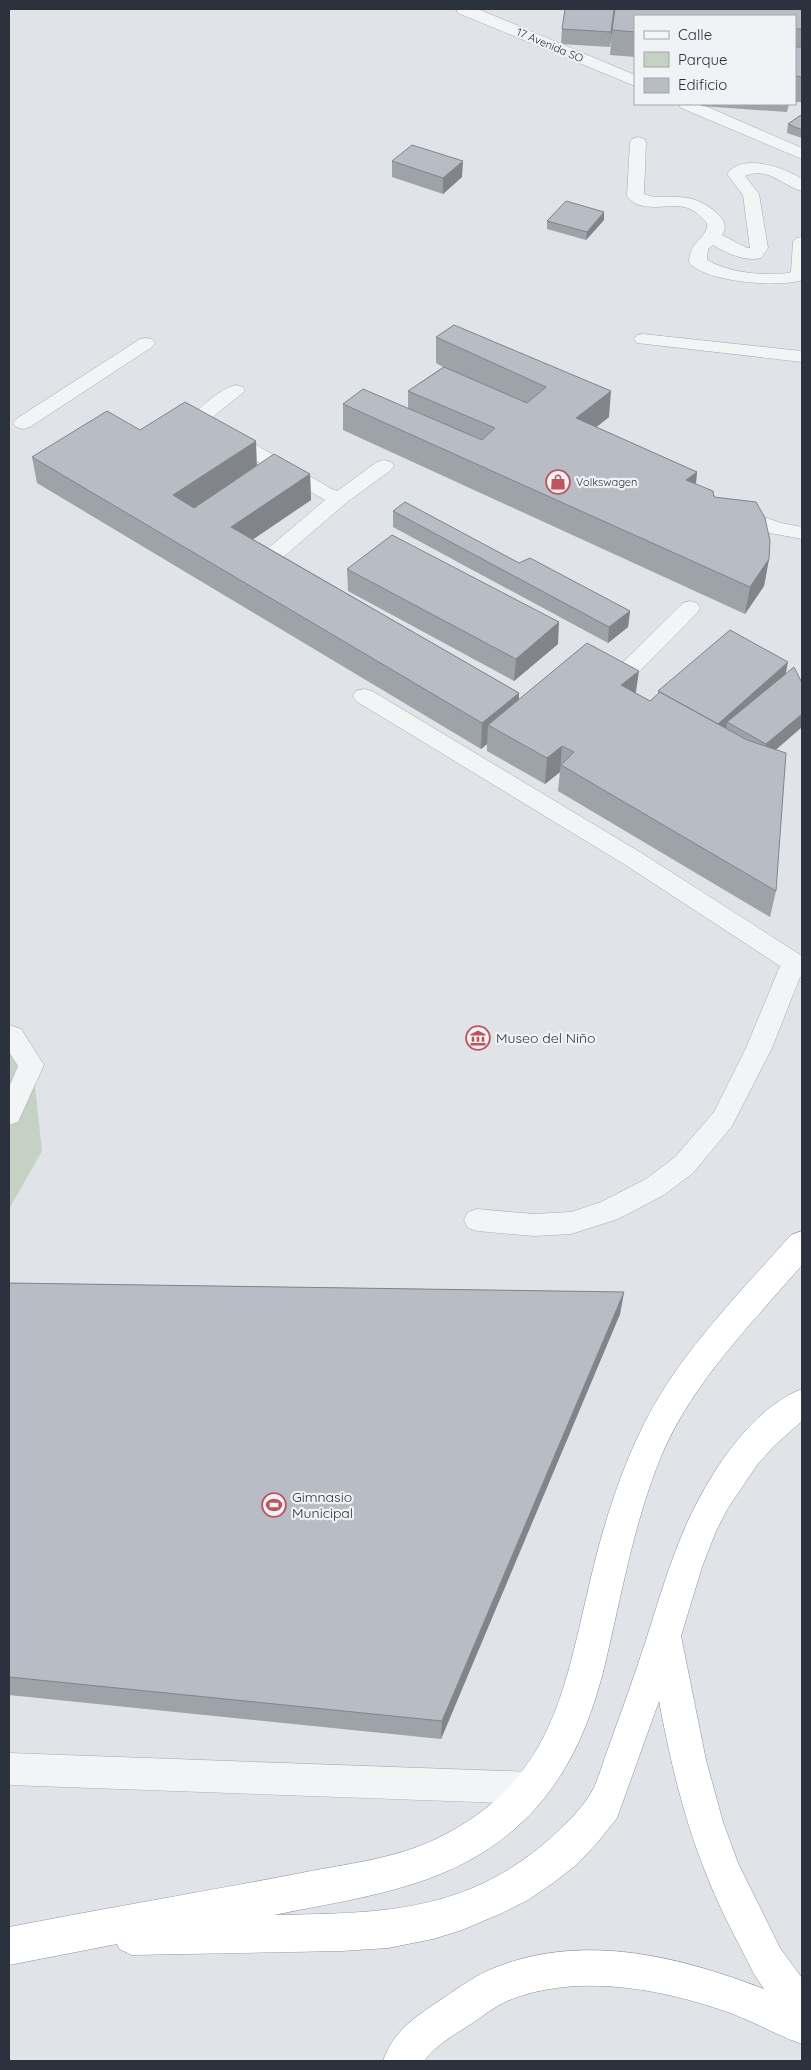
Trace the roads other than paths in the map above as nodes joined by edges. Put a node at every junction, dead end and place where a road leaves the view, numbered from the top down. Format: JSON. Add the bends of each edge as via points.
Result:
{"nodes":[{"id":1,"x":464,"y":9,"type":"edge"},
{"id":2,"x":634,"y":81,"type":"edge"},
{"id":3,"x":688,"y":105,"type":"edge"},
{"id":4,"x":638,"y":142,"type":"dead end"},
{"id":5,"x":802,"y":154,"type":"edge"},
{"id":6,"x":802,"y":186,"type":"edge"},
{"id":7,"x":713,"y":237,"type":"junction"},
{"id":8,"x":802,"y":242,"type":"edge"},
{"id":9,"x":643,"y":339,"type":"dead end"},
{"id":10,"x":146,"y":343,"type":"dead end"},
{"id":11,"x":802,"y":357,"type":"edge"},
{"id":12,"x":236,"y":391,"type":"dead end"},
{"id":13,"x":23,"y":423,"type":"dead end"},
{"id":14,"x":384,"y":466,"type":"dead end"},
{"id":15,"x":339,"y":499,"type":"junction"},
{"id":16,"x":718,"y":505,"type":"edge"},
{"id":17,"x":802,"y":534,"type":"edge"},
{"id":18,"x":266,"y":561,"type":"edge"},
{"id":19,"x":690,"y":608,"type":"dead end"},
{"id":20,"x":621,"y":677,"type":"edge"},
{"id":21,"x":364,"y":696,"type":"dead end"},
{"id":22,"x":798,"y":965,"type":"edge"},
{"id":23,"x":9,"y":1035,"type":"edge"},
{"id":24,"x":9,"y":1114,"type":"edge"},
{"id":25,"x":477,"y":1220,"type":"dead end"},
{"id":26,"x":802,"y":1244,"type":"edge"},
{"id":27,"x":799,"y":1405,"type":"edge"},
{"id":28,"x":664,"y":1635,"type":"junction"},
{"id":29,"x":9,"y":1769,"type":"edge"},
{"id":30,"x":533,"y":1788,"type":"junction"},
{"id":31,"x":48,"y":1938,"type":"junction"},
{"id":32,"x":9,"y":1946,"type":"edge"},
{"id":33,"x":9,"y":1961,"type":"edge"},
{"id":34,"x":802,"y":2010,"type":"edge"},
{"id":35,"x":802,"y":2025,"type":"edge"},
{"id":36,"x":402,"y":2061,"type":"edge"}],
"edges":[{"from":1,"to":2,"type":"street","name":"17 Avenida SO"},
{"from":3,"to":5,"type":"street"},
{"from":4,"to":7,"type":"lane","via":[[635,196],[648,201],[691,202],[701,207],[716,223]]},
{"from":6,"to":7,"type":"lane","via":[[773,170],[743,170],[735,174],[751,194],[759,248],[755,254],[746,253]]},
{"from":7,"to":8,"type":"lane","via":[[700,245],[698,262],[703,266],[739,275],[777,279],[800,275]]},
{"from":9,"to":11,"type":"lane"},
{"from":10,"to":13,"type":"lane"},
{"from":12,"to":15,"type":"lane","via":[[207,412],[203,417],[204,423]]},
{"from":14,"to":15,"type":"lane"},
{"from":15,"to":18,"type":"lane"},
{"from":16,"to":17,"type":"lane","via":[[777,529]]},
{"from":19,"to":20,"type":"lane"},
{"from":21,"to":22,"type":"lane","via":[[635,860]]},
{"from":22,"to":25,"type":"lane","via":[[723,1119],[684,1165],[654,1187],[609,1211],[571,1223],[534,1225]]},
{"from":23,"to":24,"type":"lane","via":[[31,1065]]},
{"from":26,"to":30,"type":"highway","via":[[718,1340],[656,1433],[630,1497],[574,1714],[555,1756]]},
{"from":27,"to":28,"type":"highway","via":[[770,1428],[742,1459],[718,1494],[699,1529],[684,1568]]},
{"from":28,"to":31,"type":"highway","via":[[604,1805],[587,1829],[563,1852],[533,1878],[500,1896],[400,1928]]},
{"from":28,"to":34,"type":"highway","via":[[688,1760],[723,1871],[767,1961]]},
{"from":29,"to":30,"type":"lane"},
{"from":30,"to":31,"type":"highway","via":[[497,1822],[451,1850],[405,1868],[266,1898]]},
{"from":31,"to":32,"type":"highway"},
{"from":31,"to":33,"type":"highway"},
{"from":35,"to":36,"type":"highway","via":[[749,2000],[680,1979],[584,1967],[537,1973],[498,1986],[420,2036]]}]}
